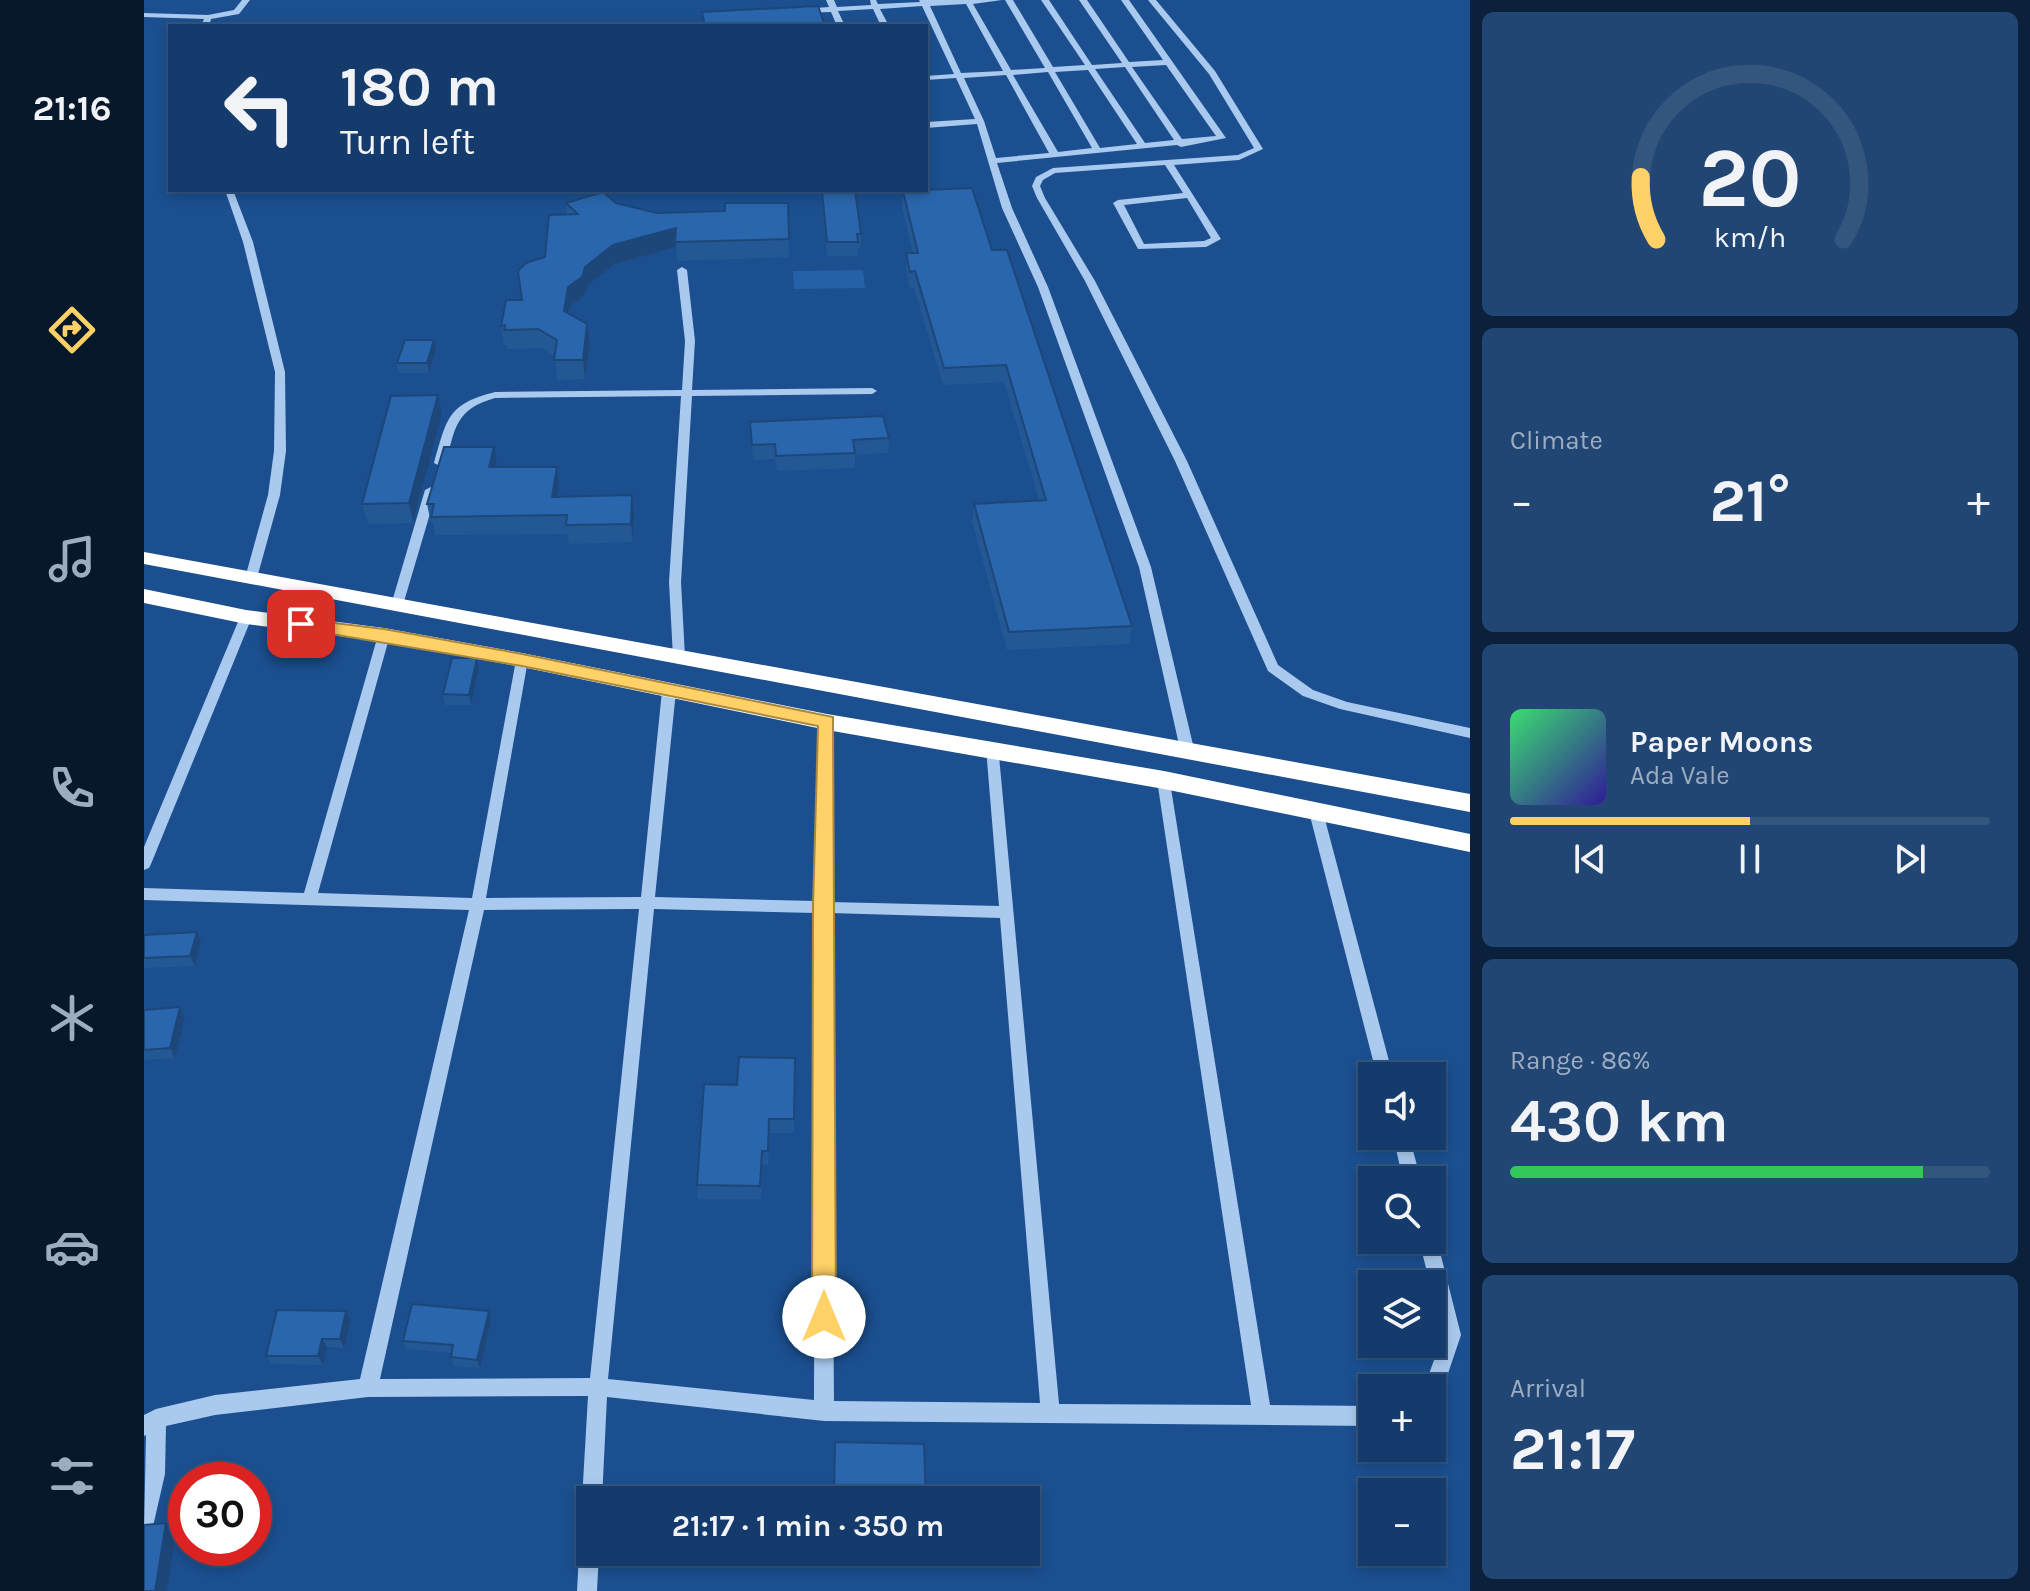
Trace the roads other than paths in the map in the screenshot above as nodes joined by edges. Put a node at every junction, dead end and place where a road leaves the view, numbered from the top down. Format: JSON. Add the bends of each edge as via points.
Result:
{"nodes":[{"id":1,"x":246,"y":0,"type":"edge"},
{"id":2,"x":795,"y":0,"type":"edge"},
{"id":3,"x":998,"y":0,"type":"edge"},
{"id":4,"x":1009,"y":0,"type":"edge"},
{"id":5,"x":1045,"y":0,"type":"edge"},
{"id":6,"x":1083,"y":0,"type":"edge"},
{"id":7,"x":1125,"y":0,"type":"edge"},
{"id":8,"x":1152,"y":0,"type":"edge"},
{"id":9,"x":968,"y":1,"type":"edge"},
{"id":10,"x":924,"y":2,"type":"edge"},
{"id":11,"x":832,"y":4,"type":"edge"},
{"id":12,"x":875,"y":4,"type":"edge"},
{"id":13,"x":799,"y":11,"type":"junction"},
{"id":14,"x":785,"y":12,"type":"edge"},
{"id":15,"x":144,"y":15,"type":"edge"},
{"id":16,"x":207,"y":22,"type":"edge"},
{"id":17,"x":840,"y":24,"type":"edge"},
{"id":18,"x":884,"y":24,"type":"edge"},
{"id":19,"x":1169,"y":62,"type":"junction"},
{"id":20,"x":1130,"y":65,"type":"junction"},
{"id":21,"x":1090,"y":67,"type":"junction"},
{"id":22,"x":1050,"y":70,"type":"junction"},
{"id":23,"x":1009,"y":73,"type":"junction"},
{"id":24,"x":960,"y":76,"type":"junction"},
{"id":25,"x":928,"y":78,"type":"edge"},
{"id":26,"x":980,"y":121,"type":"junction"},
{"id":27,"x":928,"y":122,"type":"edge"},
{"id":28,"x":1181,"y":144,"type":"junction"},
{"id":29,"x":1143,"y":147,"type":"junction"},
{"id":30,"x":1098,"y":151,"type":"junction"},
{"id":31,"x":1055,"y":155,"type":"junction"},
{"id":32,"x":992,"y":161,"type":"junction"},
{"id":33,"x":1167,"y":161,"type":"junction"},
{"id":34,"x":230,"y":192,"type":"edge"},
{"id":35,"x":1188,"y":195,"type":"junction"},
{"id":36,"x":682,"y":270,"type":"dead end"},
{"id":37,"x":872,"y":391,"type":"dead end"},
{"id":38,"x":686,"y":392,"type":"junction"},
{"id":39,"x":144,"y":558,"type":"edge"},
{"id":40,"x":251,"y":578,"type":"junction"},
{"id":41,"x":144,"y":596,"type":"edge"},
{"id":42,"x":397,"y":605,"type":"junction"},
{"id":43,"x":246,"y":617,"type":"junction"},
{"id":44,"x":384,"y":635,"type":"junction"},
{"id":45,"x":679,"y":657,"type":"junction"},
{"id":46,"x":522,"y":660,"type":"junction"},
{"id":47,"x":669,"y":691,"type":"junction"},
{"id":48,"x":827,"y":722,"type":"junction"},
{"id":49,"x":1470,"y":733,"type":"edge"},
{"id":50,"x":993,"y":748,"type":"junction"},
{"id":51,"x":1187,"y":749,"type":"junction"},
{"id":52,"x":1164,"y":780,"type":"junction"},
{"id":53,"x":1470,"y":803,"type":"edge"},
{"id":54,"x":1316,"y":812,"type":"junction"},
{"id":55,"x":1470,"y":843,"type":"edge"},
{"id":56,"x":144,"y":864,"type":"edge"},
{"id":57,"x":144,"y":894,"type":"edge"},
{"id":58,"x":310,"y":897,"type":"junction"},
{"id":59,"x":647,"y":903,"type":"junction"},
{"id":60,"x":478,"y":904,"type":"junction"},
{"id":61,"x":822,"y":907,"type":"junction"},
{"id":62,"x":1006,"y":912,"type":"junction"},
{"id":63,"x":1381,"y":1062,"type":"edge"},
{"id":64,"x":1432,"y":1254,"type":"edge"},
{"id":65,"x":1439,"y":1374,"type":"edge"},
{"id":66,"x":598,"y":1387,"type":"junction"},
{"id":67,"x":368,"y":1388,"type":"junction"},
{"id":68,"x":824,"y":1411,"type":"junction"},
{"id":69,"x":1050,"y":1414,"type":"junction"},
{"id":70,"x":1262,"y":1416,"type":"junction"},
{"id":71,"x":1358,"y":1416,"type":"edge"},
{"id":72,"x":150,"y":1423,"type":"edge"},
{"id":73,"x":149,"y":1476,"type":"edge"},
{"id":74,"x":593,"y":1486,"type":"edge"},
{"id":75,"x":144,"y":1522,"type":"edge"},
{"id":76,"x":588,"y":1566,"type":"edge"},
{"id":77,"x":587,"y":1591,"type":"edge"}],
"edges":[{"from":1,"to":16,"type":"street","via":[[236,12]]},
{"from":2,"to":13,"type":"street"},
{"from":3,"to":9,"type":"street"},
{"from":4,"to":22,"type":"street"},
{"from":5,"to":21,"type":"street"},
{"from":6,"to":20,"type":"street"},
{"from":7,"to":19,"type":"street"},
{"from":8,"to":33,"type":"street","via":[[1212,73],[1259,149],[1239,157]]},
{"from":9,"to":10,"type":"street"},
{"from":9,"to":23,"type":"street"},
{"from":10,"to":12,"type":"street"},
{"from":10,"to":24,"type":"street"},
{"from":11,"to":12,"type":"street"},
{"from":11,"to":13,"type":"street"},
{"from":11,"to":17,"type":"street"},
{"from":12,"to":18,"type":"street"},
{"from":13,"to":14,"type":"street"},
{"from":15,"to":16,"type":"street"},
{"from":19,"to":20,"type":"street"},
{"from":19,"to":28,"type":"street","via":[[1222,138]]},
{"from":20,"to":21,"type":"street"},
{"from":20,"to":28,"type":"street"},
{"from":21,"to":22,"type":"street"},
{"from":21,"to":29,"type":"street"},
{"from":22,"to":23,"type":"street"},
{"from":22,"to":30,"type":"street"},
{"from":23,"to":24,"type":"street"},
{"from":23,"to":31,"type":"street"},
{"from":24,"to":25,"type":"street"},
{"from":24,"to":26,"type":"street"},
{"from":26,"to":27,"type":"street"},
{"from":26,"to":32,"type":"street"},
{"from":28,"to":29,"type":"street"},
{"from":29,"to":30,"type":"street"},
{"from":30,"to":31,"type":"street"},
{"from":31,"to":32,"type":"street"},
{"from":32,"to":51,"type":"street","via":[[1145,567]]},
{"from":33,"to":35,"type":"street"},
{"from":33,"to":49,"type":"street","via":[[1053,171],[1036,186],[1181,461],[1273,668],[1308,693],[1345,706]]},
{"from":34,"to":40,"type":"street","via":[[248,242],[280,372],[274,495]]},
{"from":35,"to":35,"type":"street","via":[[1124,201],[1118,204],[1143,248],[1212,243],[1216,236]]},
{"from":36,"to":38,"type":"street","via":[[690,341]]},
{"from":37,"to":38,"type":"street"},
{"from":38,"to":42,"type":"street","via":[[495,395],[471,400],[455,412]]},
{"from":38,"to":45,"type":"street","via":[[675,582]]},
{"from":39,"to":40,"type":"highway"},
{"from":40,"to":42,"type":"highway"},
{"from":41,"to":43,"type":"highway"},
{"from":42,"to":45,"type":"highway"},
{"from":43,"to":44,"type":"highway"},
{"from":43,"to":56,"type":"street"},
{"from":44,"to":46,"type":"highway"},
{"from":44,"to":58,"type":"street"},
{"from":45,"to":51,"type":"highway"},
{"from":46,"to":47,"type":"highway"},
{"from":46,"to":60,"type":"street"},
{"from":47,"to":48,"type":"highway"},
{"from":47,"to":59,"type":"street"},
{"from":48,"to":50,"type":"highway"},
{"from":48,"to":61,"type":"street"},
{"from":50,"to":52,"type":"highway"},
{"from":50,"to":62,"type":"street"},
{"from":51,"to":53,"type":"highway"},
{"from":52,"to":54,"type":"highway"},
{"from":52,"to":70,"type":"street"},
{"from":54,"to":55,"type":"highway"},
{"from":54,"to":63,"type":"street"},
{"from":57,"to":58,"type":"street"},
{"from":58,"to":60,"type":"street"},
{"from":59,"to":60,"type":"street"},
{"from":59,"to":61,"type":"street"},
{"from":59,"to":66,"type":"street"},
{"from":60,"to":67,"type":"street"},
{"from":61,"to":62,"type":"street"},
{"from":61,"to":68,"type":"street"},
{"from":62,"to":69,"type":"street"},
{"from":64,"to":65,"type":"street","via":[[1452,1335]]},
{"from":66,"to":67,"type":"street"},
{"from":66,"to":68,"type":"street"},
{"from":66,"to":74,"type":"street"},
{"from":67,"to":72,"type":"street","via":[[215,1405]]},
{"from":68,"to":69,"type":"street"},
{"from":69,"to":70,"type":"street"},
{"from":70,"to":71,"type":"street"},
{"from":72,"to":73,"type":"street"},
{"from":73,"to":75,"type":"street"},
{"from":76,"to":77,"type":"street"}]}
